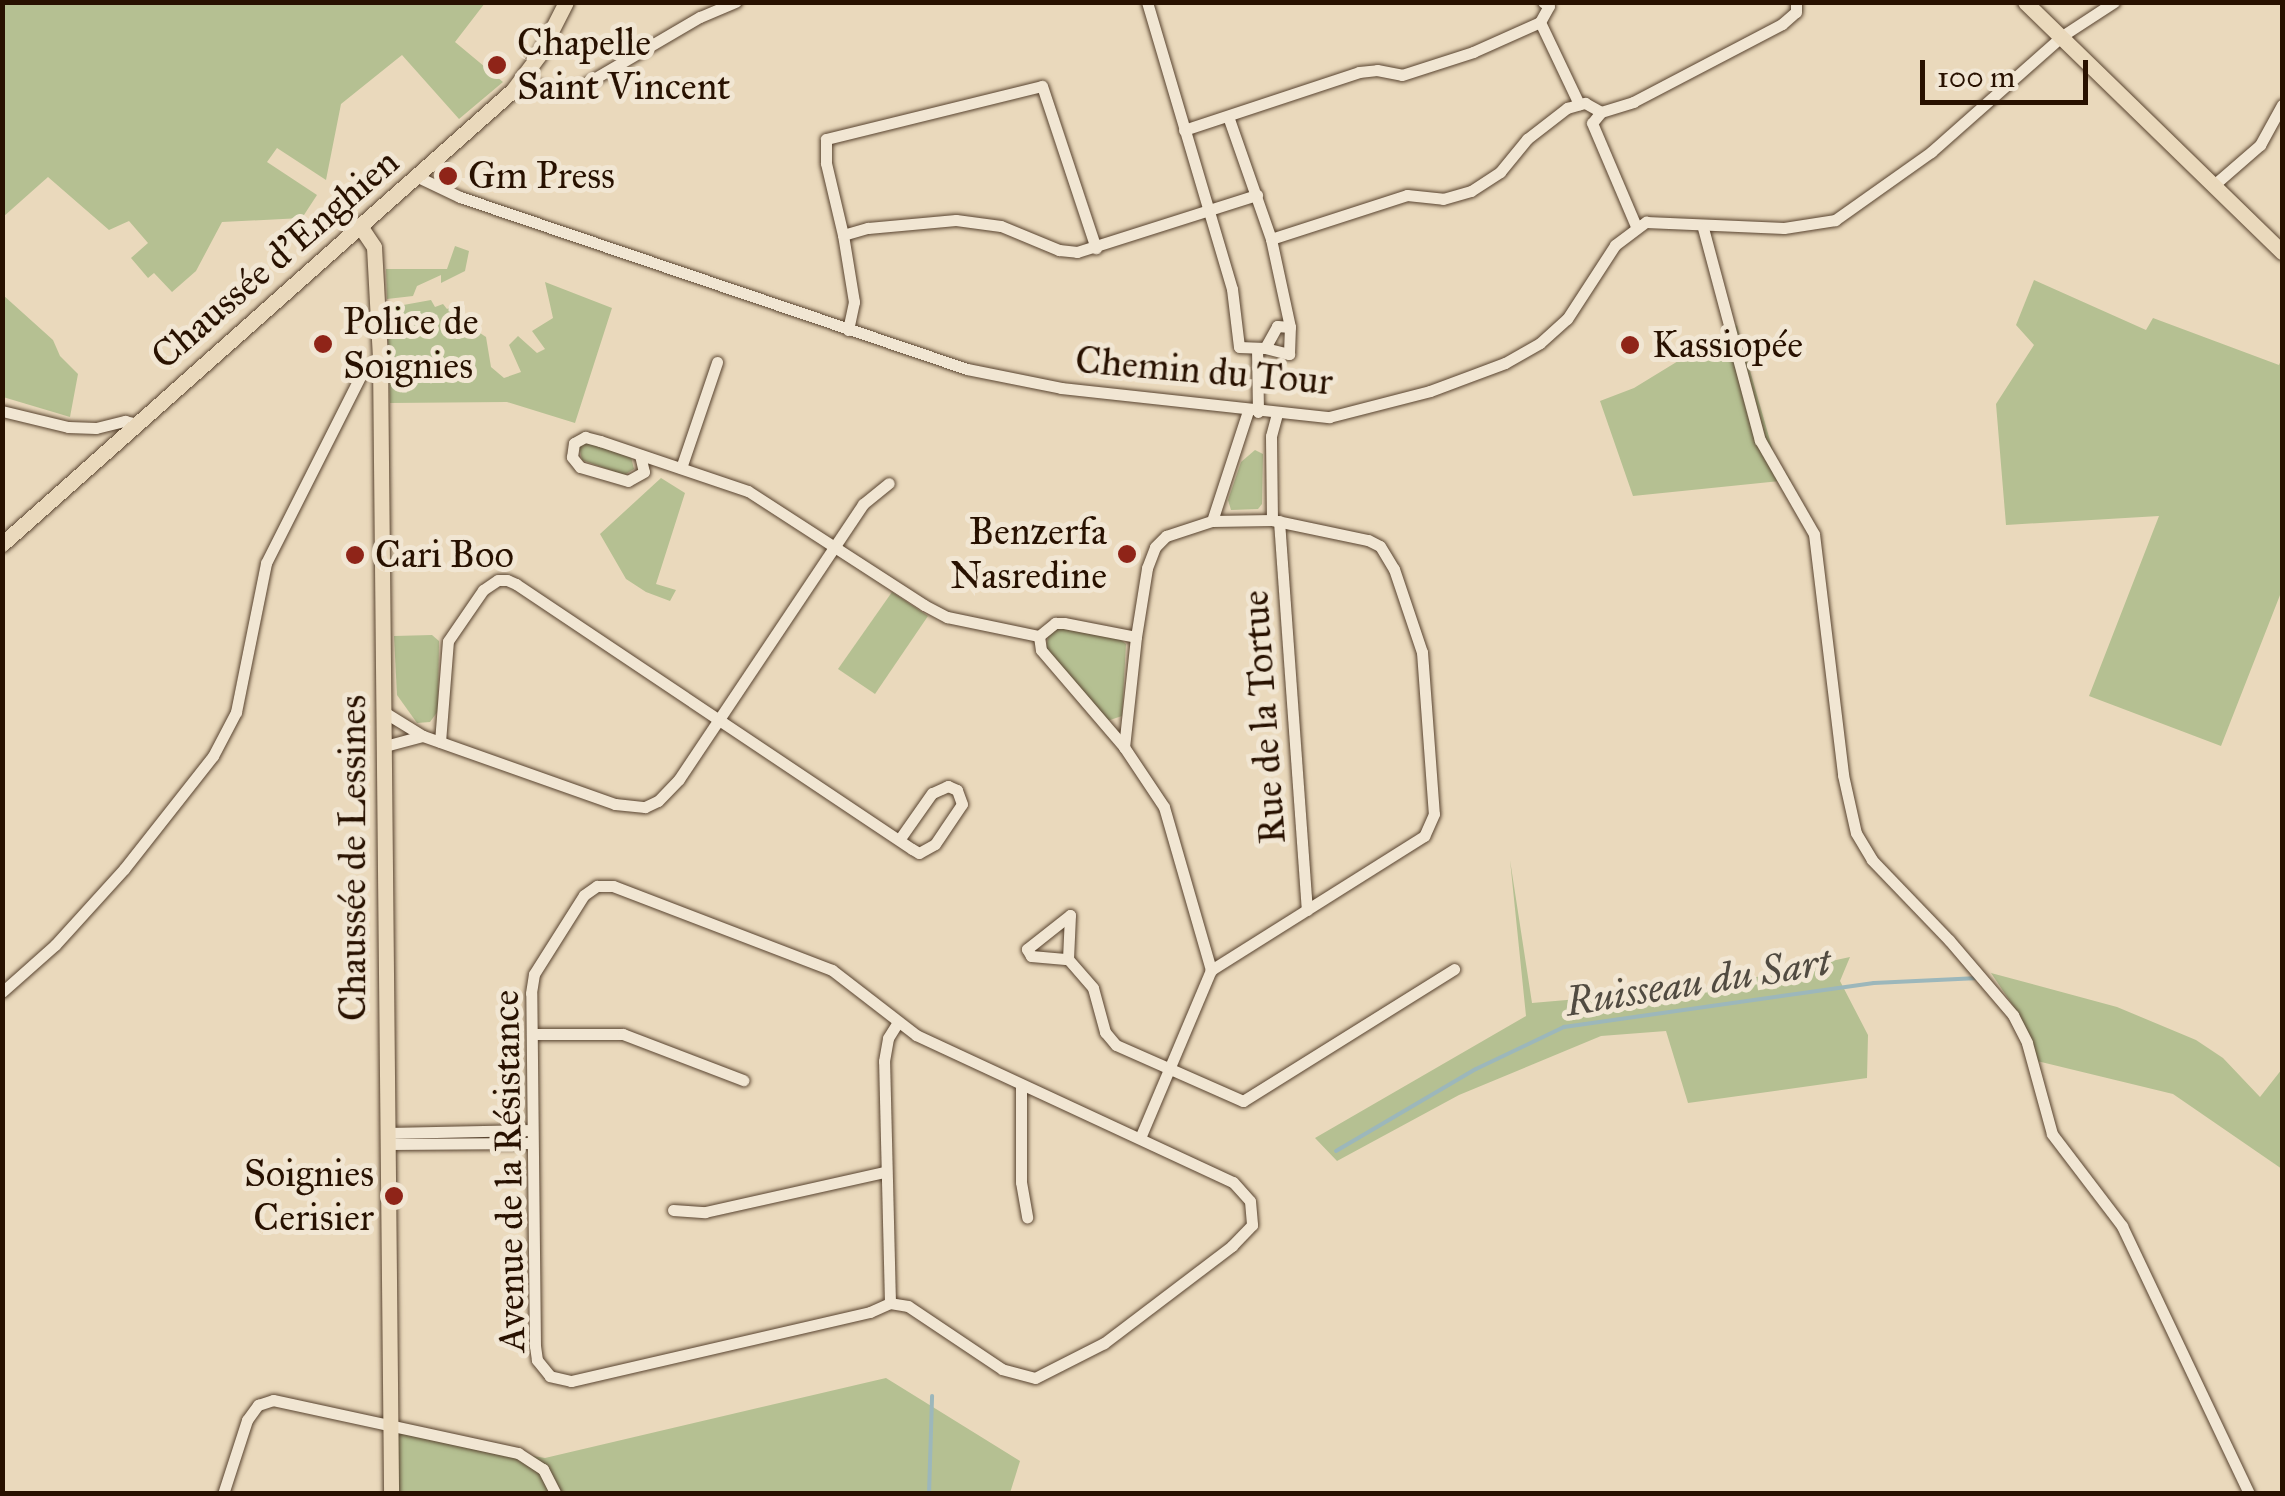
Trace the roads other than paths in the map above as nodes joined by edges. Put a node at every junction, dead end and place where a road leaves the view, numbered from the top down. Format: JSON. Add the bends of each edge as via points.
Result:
{"nodes":[{"id":1,"x":566,"y":2,"type":"edge"},
{"id":2,"x":736,"y":2,"type":"edge"},
{"id":3,"x":1147,"y":2,"type":"edge"},
{"id":4,"x":1796,"y":2,"type":"edge"},
{"id":5,"x":2025,"y":2,"type":"edge"},
{"id":6,"x":2114,"y":2,"type":"edge"},
{"id":7,"x":1546,"y":9,"type":"edge"},
{"id":8,"x":2062,"y":36,"type":"junction"},
{"id":9,"x":523,"y":78,"type":"junction"},
{"id":10,"x":1579,"y":104,"type":"junction"},
{"id":11,"x":2282,"y":104,"type":"edge"},
{"id":12,"x":1600,"y":112,"type":"junction"},
{"id":13,"x":1229,"y":118,"type":"junction"},
{"id":14,"x":1184,"y":130,"type":"junction"},
{"id":15,"x":418,"y":178,"type":"junction"},
{"id":16,"x":2216,"y":184,"type":"junction"},
{"id":17,"x":1258,"y":195,"type":"junction"},
{"id":18,"x":1208,"y":212,"type":"junction"},
{"id":19,"x":360,"y":226,"type":"junction"},
{"id":20,"x":1636,"y":226,"type":"junction"},
{"id":21,"x":1704,"y":228,"type":"junction"},
{"id":22,"x":843,"y":235,"type":"junction"},
{"id":23,"x":1271,"y":240,"type":"junction"},
{"id":24,"x":1096,"y":248,"type":"junction"},
{"id":25,"x":2282,"y":252,"type":"edge"},
{"id":26,"x":1290,"y":327,"type":"junction"},
{"id":27,"x":848,"y":330,"type":"junction"},
{"id":28,"x":1261,"y":348,"type":"junction"},
{"id":29,"x":380,"y":359,"type":"junction"},
{"id":30,"x":717,"y":362,"type":"dead end"},
{"id":31,"x":2,"y":411,"type":"edge"},
{"id":32,"x":1253,"y":411,"type":"junction"},
{"id":33,"x":1278,"y":414,"type":"junction"},
{"id":34,"x":136,"y":424,"type":"junction"},
{"id":35,"x":640,"y":454,"type":"junction"},
{"id":36,"x":680,"y":468,"type":"junction"},
{"id":37,"x":888,"y":484,"type":"dead end"},
{"id":38,"x":1275,"y":520,"type":"junction"},
{"id":39,"x":1212,"y":521,"type":"junction"},
{"id":40,"x":2,"y":544,"type":"edge"},
{"id":41,"x":834,"y":546,"type":"junction"},
{"id":42,"x":1039,"y":636,"type":"junction"},
{"id":43,"x":1136,"y":637,"type":"junction"},
{"id":44,"x":384,"y":712,"type":"junction"},
{"id":45,"x":719,"y":718,"type":"junction"},
{"id":46,"x":423,"y":736,"type":"junction"},
{"id":47,"x":440,"y":742,"type":"junction"},
{"id":48,"x":385,"y":746,"type":"junction"},
{"id":49,"x":1124,"y":747,"type":"junction"},
{"id":50,"x":899,"y":840,"type":"junction"},
{"id":51,"x":1307,"y":910,"type":"junction"},
{"id":52,"x":1068,"y":959,"type":"junction"},
{"id":53,"x":1454,"y":969,"type":"dead end"},
{"id":54,"x":1211,"y":970,"type":"junction"},
{"id":55,"x":2,"y":992,"type":"edge"},
{"id":56,"x":898,"y":1022,"type":"junction"},
{"id":57,"x":532,"y":1034,"type":"junction"},
{"id":58,"x":1170,"y":1069,"type":"junction"},
{"id":59,"x":742,"y":1080,"type":"dead end"},
{"id":60,"x":1021,"y":1084,"type":"junction"},
{"id":61,"x":532,"y":1136,"type":"junction"},
{"id":62,"x":388,"y":1138,"type":"junction"},
{"id":63,"x":1140,"y":1138,"type":"junction"},
{"id":64,"x":884,"y":1172,"type":"junction"},
{"id":65,"x":673,"y":1210,"type":"dead end"},
{"id":66,"x":1027,"y":1217,"type":"dead end"},
{"id":67,"x":890,"y":1303,"type":"junction"},
{"id":68,"x":390,"y":1427,"type":"junction"},
{"id":69,"x":223,"y":1494,"type":"edge"},
{"id":70,"x":391,"y":1494,"type":"edge"},
{"id":71,"x":556,"y":1494,"type":"edge"},
{"id":72,"x":2249,"y":1494,"type":"edge"}],
"edges":[{"from":1,"to":9,"type":"main road","name":"Chaussée d'Enghien"},
{"from":2,"to":9,"type":"street","via":[[580,87],[551,90]]},
{"from":3,"to":14,"type":"street"},
{"from":4,"to":12,"type":"street","via":[[1796,12],[1782,24]]},
{"from":5,"to":8,"type":"main road"},
{"from":6,"to":8,"type":"street"},
{"from":7,"to":10,"type":"street"},
{"from":7,"to":13,"type":"street","via":[[1472,52],[1402,76],[1360,72]]},
{"from":8,"to":16,"type":"main road"},
{"from":8,"to":21,"type":"street","via":[[1931,152],[1836,220]]},
{"from":9,"to":15,"type":"main road","name":"Chaussée d'Enghien"},
{"from":10,"to":12,"type":"street"},
{"from":10,"to":23,"type":"street","via":[[1470,192],[1443,199],[1407,194]]},
{"from":11,"to":16,"type":"street","via":[[2260,145]]},
{"from":12,"to":20,"type":"street","via":[[1592,123]]},
{"from":13,"to":14,"type":"street"},
{"from":13,"to":17,"type":"street"},
{"from":14,"to":18,"type":"street"},
{"from":15,"to":19,"type":"main road","name":"Chaussée d'Enghien"},
{"from":15,"to":27,"type":"street","name":"Chemin du Tour"},
{"from":16,"to":25,"type":"main road"},
{"from":17,"to":18,"type":"street"},
{"from":17,"to":23,"type":"street"},
{"from":18,"to":24,"type":"street"},
{"from":18,"to":28,"type":"street","via":[[1232,289],[1239,348]]},
{"from":19,"to":29,"type":"main road","name":"Chaussée de Lessines","via":[[374,247]]},
{"from":19,"to":34,"type":"main road","name":"Chaussée d'Enghien"},
{"from":20,"to":21,"type":"street"},
{"from":20,"to":33,"type":"street","name":"Chemin du Tour","via":[[1615,245],[1566,319],[1506,363],[1359,413]]},
{"from":21,"to":72,"type":"street","via":[[1760,440],[1814,534],[1843,775],[1860,842],[2013,1015],[2028,1043],[2052,1134],[2122,1226]]},
{"from":22,"to":24,"type":"street","via":[[956,220],[1002,226],[1059,250]]},
{"from":22,"to":24,"type":"street","via":[[826,139],[1042,86]]},
{"from":22,"to":27,"type":"street","via":[[854,302]]},
{"from":23,"to":26,"type":"street"},
{"from":26,"to":28,"type":"street","via":[[1277,326]]},
{"from":26,"to":28,"type":"street","via":[[1289,354]]},
{"from":27,"to":32,"type":"street","name":"Chemin du Tour","via":[[1008,379]]},
{"from":28,"to":32,"type":"street"},
{"from":29,"to":44,"type":"main road","name":"Chaussée de Lessines"},
{"from":29,"to":55,"type":"street","via":[[363,372],[266,563],[236,712],[213,756],[124,870]]},
{"from":30,"to":36,"type":"street"},
{"from":31,"to":34,"type":"street","via":[[68,428]]},
{"from":32,"to":33,"type":"street","name":"Chemin du Tour"},
{"from":32,"to":39,"type":"street"},
{"from":33,"to":38,"type":"street","name":"Rue de la Tortue","via":[[1271,436]]},
{"from":34,"to":40,"type":"main road","name":"Chaussée d'Enghien"},
{"from":35,"to":35,"type":"street","via":[[644,472],[628,480],[580,466],[572,457],[574,443],[585,437]]},
{"from":35,"to":36,"type":"street"},
{"from":36,"to":41,"type":"street","via":[[764,498]]},
{"from":37,"to":41,"type":"street","via":[[862,504]]},
{"from":38,"to":39,"type":"street"},
{"from":38,"to":51,"type":"street","name":"Rue de la Tortue"},
{"from":38,"to":51,"type":"street","via":[[1368,540],[1388,556],[1422,652],[1429,737],[1431,826],[1424,836]]},
{"from":39,"to":43,"type":"street","via":[[1166,536],[1155,547]]},
{"from":41,"to":42,"type":"street","via":[[948,617]]},
{"from":41,"to":45,"type":"street"},
{"from":42,"to":43,"type":"street","via":[[1064,623]]},
{"from":42,"to":49,"type":"street","via":[[1041,650]]},
{"from":43,"to":49,"type":"street"},
{"from":44,"to":46,"type":"street"},
{"from":44,"to":48,"type":"main road","name":"Chaussée de Lessines"},
{"from":45,"to":47,"type":"street","via":[[671,790],[645,807],[615,804]]},
{"from":45,"to":47,"type":"street","via":[[516,584],[498,580],[482,590],[448,641]]},
{"from":45,"to":50,"type":"street"},
{"from":46,"to":47,"type":"street"},
{"from":46,"to":48,"type":"street"},
{"from":48,"to":62,"type":"main road","name":"Chaussée de Lessines"},
{"from":49,"to":54,"type":"street","via":[[1169,818]]},
{"from":50,"to":50,"type":"street","via":[[928,852],[962,804],[956,790],[932,793]]},
{"from":51,"to":54,"type":"street"},
{"from":52,"to":52,"type":"street","via":[[1031,956],[1027,949],[1070,915]]},
{"from":52,"to":58,"type":"street","via":[[1093,988],[1109,1040]]},
{"from":53,"to":58,"type":"street","via":[[1243,1101]]},
{"from":54,"to":58,"type":"street"},
{"from":56,"to":57,"type":"street","name":"Avenue de la Résistance","via":[[832,970],[613,886],[597,886],[584,895],[534,974]]},
{"from":56,"to":60,"type":"street"},
{"from":56,"to":64,"type":"street","via":[[884,1061]]},
{"from":57,"to":59,"type":"street","via":[[624,1034]]},
{"from":57,"to":61,"type":"street","name":"Avenue de la Résistance"},
{"from":58,"to":63,"type":"street"},
{"from":60,"to":63,"type":"street"},
{"from":60,"to":66,"type":"street"},
{"from":61,"to":62,"type":"street","name":"Avenue de la Résistance"},
{"from":61,"to":67,"type":"street","name":"Avenue de la Résistance","via":[[536,1360],[550,1376],[570,1381]]},
{"from":62,"to":68,"type":"main road","name":"Chaussée de Lessines"},
{"from":63,"to":67,"type":"street","via":[[1244,1190],[1252,1224],[1104,1343],[1024,1378],[908,1306]]},
{"from":64,"to":65,"type":"street","via":[[705,1212]]},
{"from":64,"to":67,"type":"street"},
{"from":68,"to":69,"type":"street","via":[[266,1401],[248,1420]]},
{"from":68,"to":70,"type":"main road","name":"Chaussée de Lessines"},
{"from":68,"to":71,"type":"street","via":[[518,1454],[543,1470]]}]}
